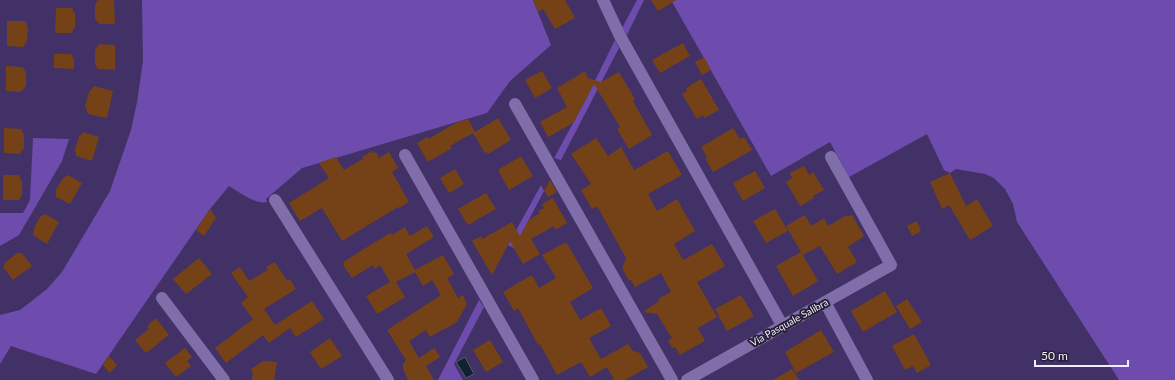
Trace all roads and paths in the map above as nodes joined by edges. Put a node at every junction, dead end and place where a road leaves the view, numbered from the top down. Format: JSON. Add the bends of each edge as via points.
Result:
{"nodes":[{"id":1,"x":603,"y":0,"type":"edge"},
{"id":2,"x":515,"y":104,"type":"dead end"},
{"id":3,"x":405,"y":155,"type":"dead end"},
{"id":4,"x":831,"y":157,"type":"dead end"},
{"id":5,"x":275,"y":200,"type":"dead end"},
{"id":6,"x":162,"y":298,"type":"dead end"},
{"id":7,"x":825,"y":302,"type":"junction"},
{"id":8,"x":782,"y":325,"type":"junction"},
{"id":9,"x":708,"y":375,"type":"edge"},
{"id":10,"x":224,"y":380,"type":"edge"},
{"id":11,"x":388,"y":380,"type":"edge"},
{"id":12,"x":533,"y":380,"type":"edge"},
{"id":13,"x":672,"y":380,"type":"edge"},
{"id":14,"x":687,"y":380,"type":"edge"},
{"id":15,"x":867,"y":380,"type":"edge"}],
"edges":[{"from":1,"to":8,"type":"street","via":[[624,43]]},
{"from":2,"to":13,"type":"street"},
{"from":3,"to":12,"type":"street"},
{"from":4,"to":7,"type":"street","name":"Via Pasquale Salibra","via":[[891,265]]},
{"from":5,"to":11,"type":"street"},
{"from":6,"to":10,"type":"street"},
{"from":7,"to":8,"type":"street","name":"Via Pasquale Salibra"},
{"from":7,"to":15,"type":"street"},
{"from":8,"to":9,"type":"street","name":"Via Pasquale Salibra"},
{"from":9,"to":14,"type":"street","name":"Via Pasquale Salibra"}]}
